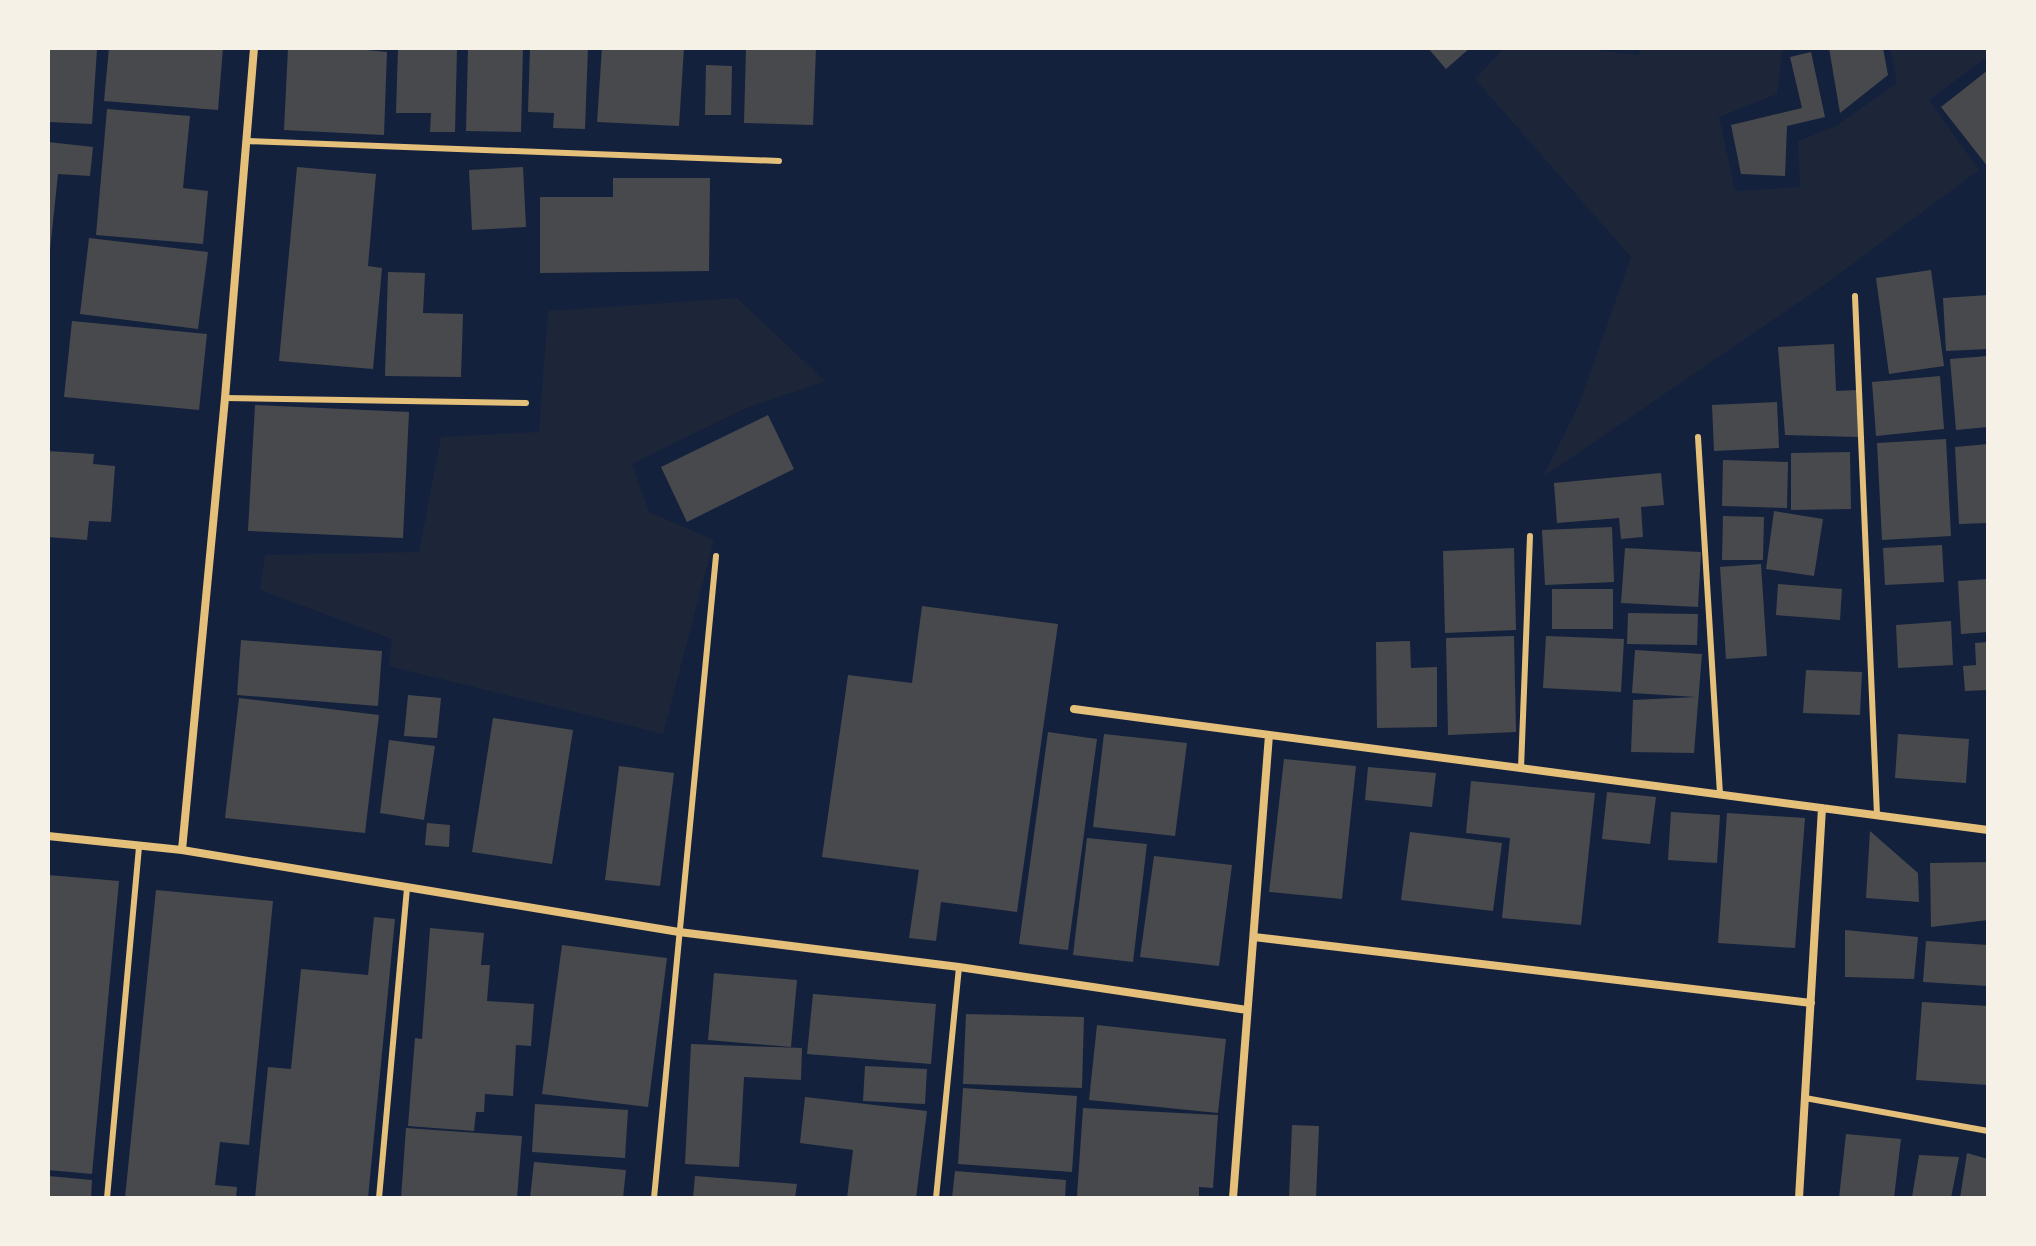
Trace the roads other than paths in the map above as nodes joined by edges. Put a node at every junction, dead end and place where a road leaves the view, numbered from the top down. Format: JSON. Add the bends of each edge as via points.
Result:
{"nodes":[{"id":1,"x":254,"y":48,"type":"edge"},
{"id":2,"x":246,"y":141,"type":"junction"},
{"id":3,"x":779,"y":161,"type":"dead end"},
{"id":4,"x":1855,"y":296,"type":"dead end"},
{"id":5,"x":225,"y":398,"type":"junction"},
{"id":6,"x":526,"y":403,"type":"dead end"},
{"id":7,"x":1698,"y":437,"type":"dead end"},
{"id":8,"x":1530,"y":536,"type":"dead end"},
{"id":9,"x":716,"y":556,"type":"dead end"},
{"id":10,"x":1074,"y":709,"type":"dead end"},
{"id":11,"x":1269,"y":735,"type":"junction"},
{"id":12,"x":1521,"y":768,"type":"junction"},
{"id":13,"x":1720,"y":794,"type":"junction"},
{"id":14,"x":1822,"y":808,"type":"junction"},
{"id":15,"x":1877,"y":815,"type":"junction"},
{"id":16,"x":1988,"y":830,"type":"edge"},
{"id":17,"x":48,"y":836,"type":"edge"},
{"id":18,"x":139,"y":847,"type":"junction"},
{"id":19,"x":182,"y":850,"type":"junction"},
{"id":20,"x":407,"y":888,"type":"junction"},
{"id":21,"x":679,"y":932,"type":"junction"},
{"id":22,"x":1254,"y":937,"type":"junction"},
{"id":23,"x":959,"y":967,"type":"junction"},
{"id":24,"x":1811,"y":1003,"type":"junction"},
{"id":25,"x":1247,"y":1010,"type":"junction"},
{"id":26,"x":1805,"y":1098,"type":"junction"},
{"id":27,"x":1988,"y":1131,"type":"edge"},
{"id":28,"x":107,"y":1198,"type":"edge"},
{"id":29,"x":379,"y":1198,"type":"edge"},
{"id":30,"x":654,"y":1198,"type":"edge"},
{"id":31,"x":936,"y":1198,"type":"edge"},
{"id":32,"x":1233,"y":1198,"type":"edge"},
{"id":33,"x":1799,"y":1198,"type":"edge"}],
"edges":[{"from":1,"to":2,"type":"street"},
{"from":2,"to":3,"type":"lane"},
{"from":2,"to":5,"type":"street"},
{"from":4,"to":15,"type":"lane"},
{"from":5,"to":6,"type":"lane"},
{"from":5,"to":19,"type":"street"},
{"from":7,"to":13,"type":"lane"},
{"from":8,"to":12,"type":"lane"},
{"from":9,"to":21,"type":"lane"},
{"from":10,"to":11,"type":"street"},
{"from":11,"to":12,"type":"street"},
{"from":11,"to":22,"type":"street"},
{"from":12,"to":13,"type":"street"},
{"from":13,"to":14,"type":"street"},
{"from":14,"to":15,"type":"street"},
{"from":14,"to":24,"type":"street"},
{"from":15,"to":16,"type":"street"},
{"from":17,"to":18,"type":"street"},
{"from":18,"to":19,"type":"street"},
{"from":18,"to":28,"type":"lane"},
{"from":19,"to":20,"type":"street"},
{"from":20,"to":21,"type":"street"},
{"from":20,"to":29,"type":"lane"},
{"from":21,"to":23,"type":"street"},
{"from":21,"to":30,"type":"lane"},
{"from":22,"to":24,"type":"street"},
{"from":22,"to":25,"type":"street"},
{"from":23,"to":25,"type":"street"},
{"from":23,"to":31,"type":"lane"},
{"from":24,"to":26,"type":"street"},
{"from":25,"to":32,"type":"street"},
{"from":26,"to":27,"type":"lane"},
{"from":26,"to":33,"type":"street"}]}
